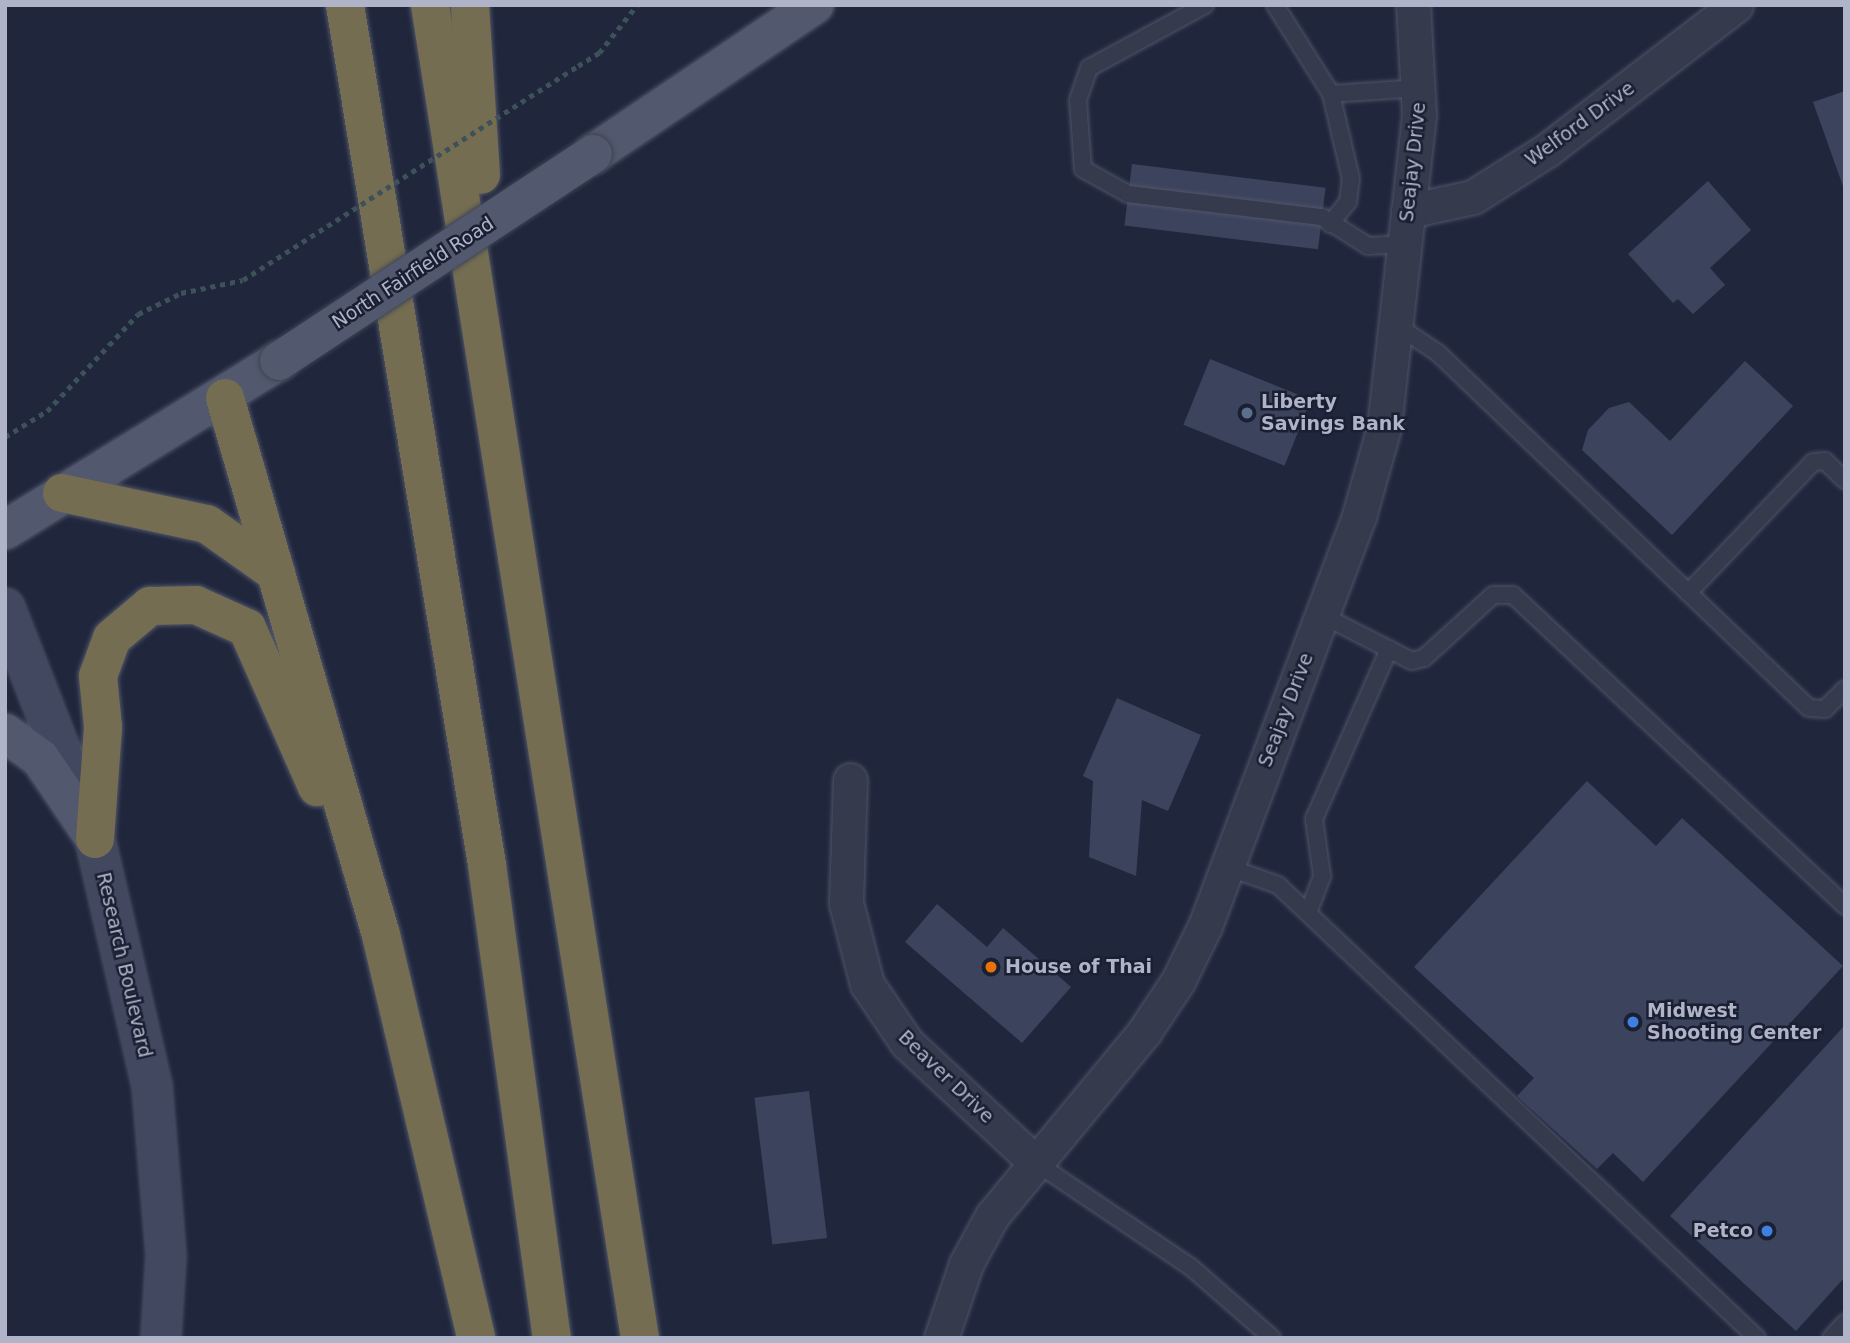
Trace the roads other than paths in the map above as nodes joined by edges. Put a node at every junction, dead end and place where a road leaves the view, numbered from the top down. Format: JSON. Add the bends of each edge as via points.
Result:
{"nodes":[{"id":1,"x":345,"y":5,"type":"edge"},
{"id":2,"x":430,"y":5,"type":"edge"},
{"id":3,"x":470,"y":5,"type":"edge"},
{"id":4,"x":814,"y":5,"type":"edge"},
{"id":5,"x":1205,"y":5,"type":"edge"},
{"id":6,"x":1275,"y":5,"type":"edge"},
{"id":7,"x":1413,"y":5,"type":"edge"},
{"id":8,"x":1736,"y":5,"type":"edge"},
{"id":9,"x":1420,"y":88,"type":"junction"},
{"id":10,"x":1331,"y":94,"type":"junction"},
{"id":11,"x":1408,"y":211,"type":"junction"},
{"id":12,"x":1330,"y":224,"type":"junction"},
{"id":13,"x":1405,"y":244,"type":"junction"},
{"id":14,"x":1395,"y":324,"type":"junction"},
{"id":15,"x":493,"y":373,"type":"junction"},
{"id":16,"x":225,"y":398,"type":"junction"},
{"id":17,"x":1845,"y":480,"type":"edge"},
{"id":18,"x":62,"y":493,"type":"junction"},
{"id":19,"x":5,"y":530,"type":"edge"},
{"id":20,"x":276,"y":573,"type":"junction"},
{"id":21,"x":1688,"y":593,"type":"junction"},
{"id":22,"x":5,"y":608,"type":"edge"},
{"id":23,"x":1322,"y":615,"type":"junction"},
{"id":24,"x":1389,"y":649,"type":"junction"},
{"id":25,"x":1845,"y":689,"type":"edge"},
{"id":26,"x":5,"y":733,"type":"edge"},
{"id":27,"x":850,"y":780,"type":"dead end"},
{"id":28,"x":95,"y":839,"type":"junction"},
{"id":29,"x":1227,"y":867,"type":"junction"},
{"id":30,"x":1845,"y":905,"type":"edge"},
{"id":31,"x":1308,"y":913,"type":"junction"},
{"id":32,"x":381,"y":935,"type":"junction"},
{"id":33,"x":1032,"y":1160,"type":"junction"},
{"id":34,"x":1845,"y":1323,"type":"edge"},
{"id":35,"x":161,"y":1338,"type":"edge"},
{"id":36,"x":476,"y":1338,"type":"edge"},
{"id":37,"x":552,"y":1338,"type":"edge"},
{"id":38,"x":640,"y":1338,"type":"edge"},
{"id":39,"x":941,"y":1338,"type":"edge"},
{"id":40,"x":1272,"y":1338,"type":"edge"},
{"id":41,"x":1757,"y":1338,"type":"edge"},
{"id":42,"x":1831,"y":1338,"type":"edge"}],
"edges":[{"from":1,"to":37,"type":"highway","via":[[487,865]]},
{"from":2,"to":15,"type":"highway"},
{"from":3,"to":15,"type":"highway"},
{"from":4,"to":16,"type":"main road","name":"North Fairfield Road","bridge":true},
{"from":5,"to":12,"type":"lane","via":[[1089,68],[1078,100],[1083,169],[1128,194],[1322,217]]},
{"from":6,"to":10,"type":"lane"},
{"from":7,"to":9,"type":"street","name":"Seajay Drive"},
{"from":8,"to":11,"type":"street","name":"Welford Drive","via":[[1548,150],[1473,197]]},
{"from":9,"to":10,"type":"lane"},
{"from":9,"to":11,"type":"street","name":"Seajay Drive"},
{"from":10,"to":12,"type":"lane","via":[[1351,179],[1348,202]]},
{"from":11,"to":13,"type":"street","name":"Seajay Drive"},
{"from":12,"to":13,"type":"lane","via":[[1368,246]]},
{"from":13,"to":14,"type":"street","name":"Seajay Drive"},
{"from":14,"to":21,"type":"lane","via":[[1438,353]]},
{"from":14,"to":23,"type":"street","name":"Seajay Drive","via":[[1384,427]]},
{"from":15,"to":38,"type":"highway"},
{"from":16,"to":18,"type":"main road","name":"North Fairfield Road"},
{"from":16,"to":20,"type":"highway"},
{"from":17,"to":21,"type":"lane","via":[[1825,461],[1813,462]]},
{"from":18,"to":19,"type":"main road","name":"North Fairfield Road"},
{"from":18,"to":20,"type":"highway","via":[[207,524]]},
{"from":20,"to":32,"type":"highway"},
{"from":21,"to":25,"type":"lane","via":[[1809,708],[1825,709]]},
{"from":22,"to":28,"type":"main road","name":"Research Boulevard"},
{"from":23,"to":24,"type":"lane"},
{"from":23,"to":29,"type":"street","name":"Seajay Drive"},
{"from":24,"to":30,"type":"lane","via":[[1412,661],[1424,658],[1493,595],[1513,595]]},
{"from":24,"to":31,"type":"lane","via":[[1314,819],[1322,876]]},
{"from":26,"to":28,"type":"main road","via":[[40,758]]},
{"from":27,"to":33,"type":"street","name":"Beaver Drive","via":[[846,903],[867,984],[907,1043]]},
{"from":28,"to":32,"type":"highway","via":[[103,727],[98,676],[112,638],[149,606],[196,605],[247,628]]},
{"from":28,"to":35,"type":"main road","name":"Research Boulevard","via":[[152,1085],[166,1256]]},
{"from":29,"to":31,"type":"lane","via":[[1278,885]]},
{"from":29,"to":33,"type":"street","name":"Seajay Drive","via":[[1178,981],[1151,1022]]},
{"from":31,"to":41,"type":"lane"},
{"from":32,"to":36,"type":"highway"},
{"from":33,"to":39,"type":"street","name":"Seajay Drive","via":[[966,1264]]},
{"from":33,"to":40,"type":"lane","via":[[1192,1268]]},
{"from":34,"to":42,"type":"lane"}]}
